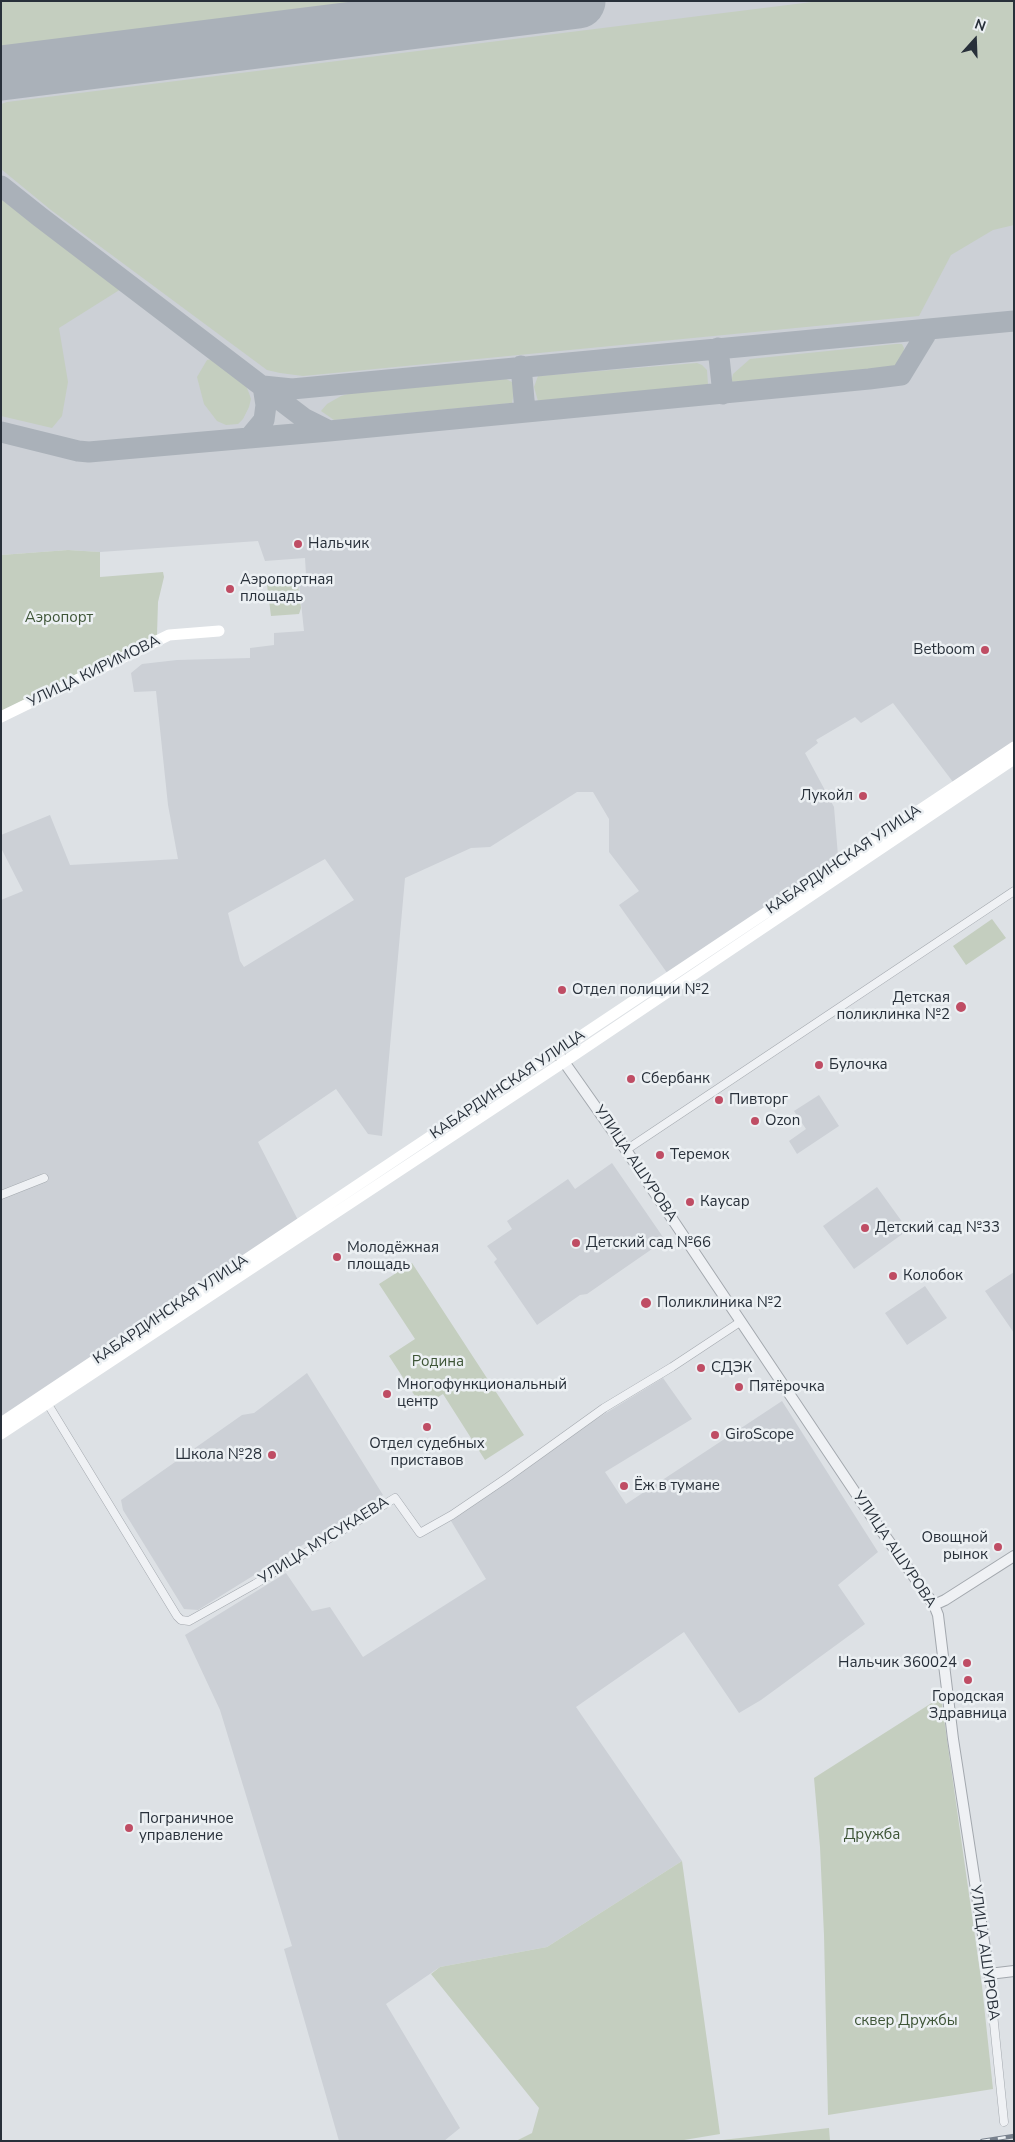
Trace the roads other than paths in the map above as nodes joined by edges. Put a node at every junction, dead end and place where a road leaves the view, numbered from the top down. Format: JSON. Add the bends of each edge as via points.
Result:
{"nodes":[{"id":1,"x":218,"y":631,"type":"dead end"},
{"id":2,"x":1,"y":717,"type":"edge"},
{"id":3,"x":1014,"y":747,"type":"edge"},
{"id":4,"x":1014,"y":759,"type":"edge"},
{"id":5,"x":1014,"y":890,"type":"edge"},
{"id":6,"x":560,"y":1057,"type":"junction"},
{"id":7,"x":626,"y":1150,"type":"junction"},
{"id":8,"x":44,"y":1178,"type":"dead end"},
{"id":9,"x":1,"y":1196,"type":"edge"},
{"id":10,"x":740,"y":1322,"type":"junction"},
{"id":11,"x":45,"y":1399,"type":"junction"},
{"id":12,"x":1,"y":1423,"type":"edge"},
{"id":13,"x":1,"y":1434,"type":"edge"},
{"id":14,"x":1014,"y":1556,"type":"edge"},
{"id":15,"x":934,"y":1605,"type":"junction"},
{"id":16,"x":1014,"y":1971,"type":"edge"},
{"id":17,"x":989,"y":1974,"type":"junction"},
{"id":18,"x":1004,"y":2122,"type":"dead end"}],
"edges":[{"from":1,"to":2,"type":"main road","name":"УЛИЦА КИРИМОВА","via":[[169,635]]},
{"from":3,"to":6,"type":"main road","name":"КАБАРДИНСКАЯ УЛИЦА"},
{"from":4,"to":6,"type":"main road","name":"КАБАРДИНСКАЯ УЛИЦА"},
{"from":5,"to":7,"type":"street"},
{"from":6,"to":7,"type":"street","name":"УЛИЦА АШУРОВА"},
{"from":6,"to":11,"type":"main road","name":"КАБАРДИНСКАЯ УЛИЦА"},
{"from":7,"to":10,"type":"street","name":"УЛИЦА АШУРОВА"},
{"from":8,"to":9,"type":"street"},
{"from":10,"to":11,"type":"street","name":"УЛИЦА МУСУКАЕВА","via":[[604,1408],[508,1477],[420,1533],[395,1498],[189,1621],[176,1616]]},
{"from":10,"to":15,"type":"street","name":"УЛИЦА АШУРОВА"},
{"from":11,"to":12,"type":"main road","name":"КАБАРДИНСКАЯ УЛИЦА"},
{"from":11,"to":13,"type":"main road","name":"КАБАРДИНСКАЯ УЛИЦА"},
{"from":14,"to":15,"type":"street"},
{"from":15,"to":17,"type":"street","name":"УЛИЦА АШУРОВА"},
{"from":16,"to":17,"type":"street"},
{"from":17,"to":18,"type":"street","name":"УЛИЦА АШУРОВА"}]}
